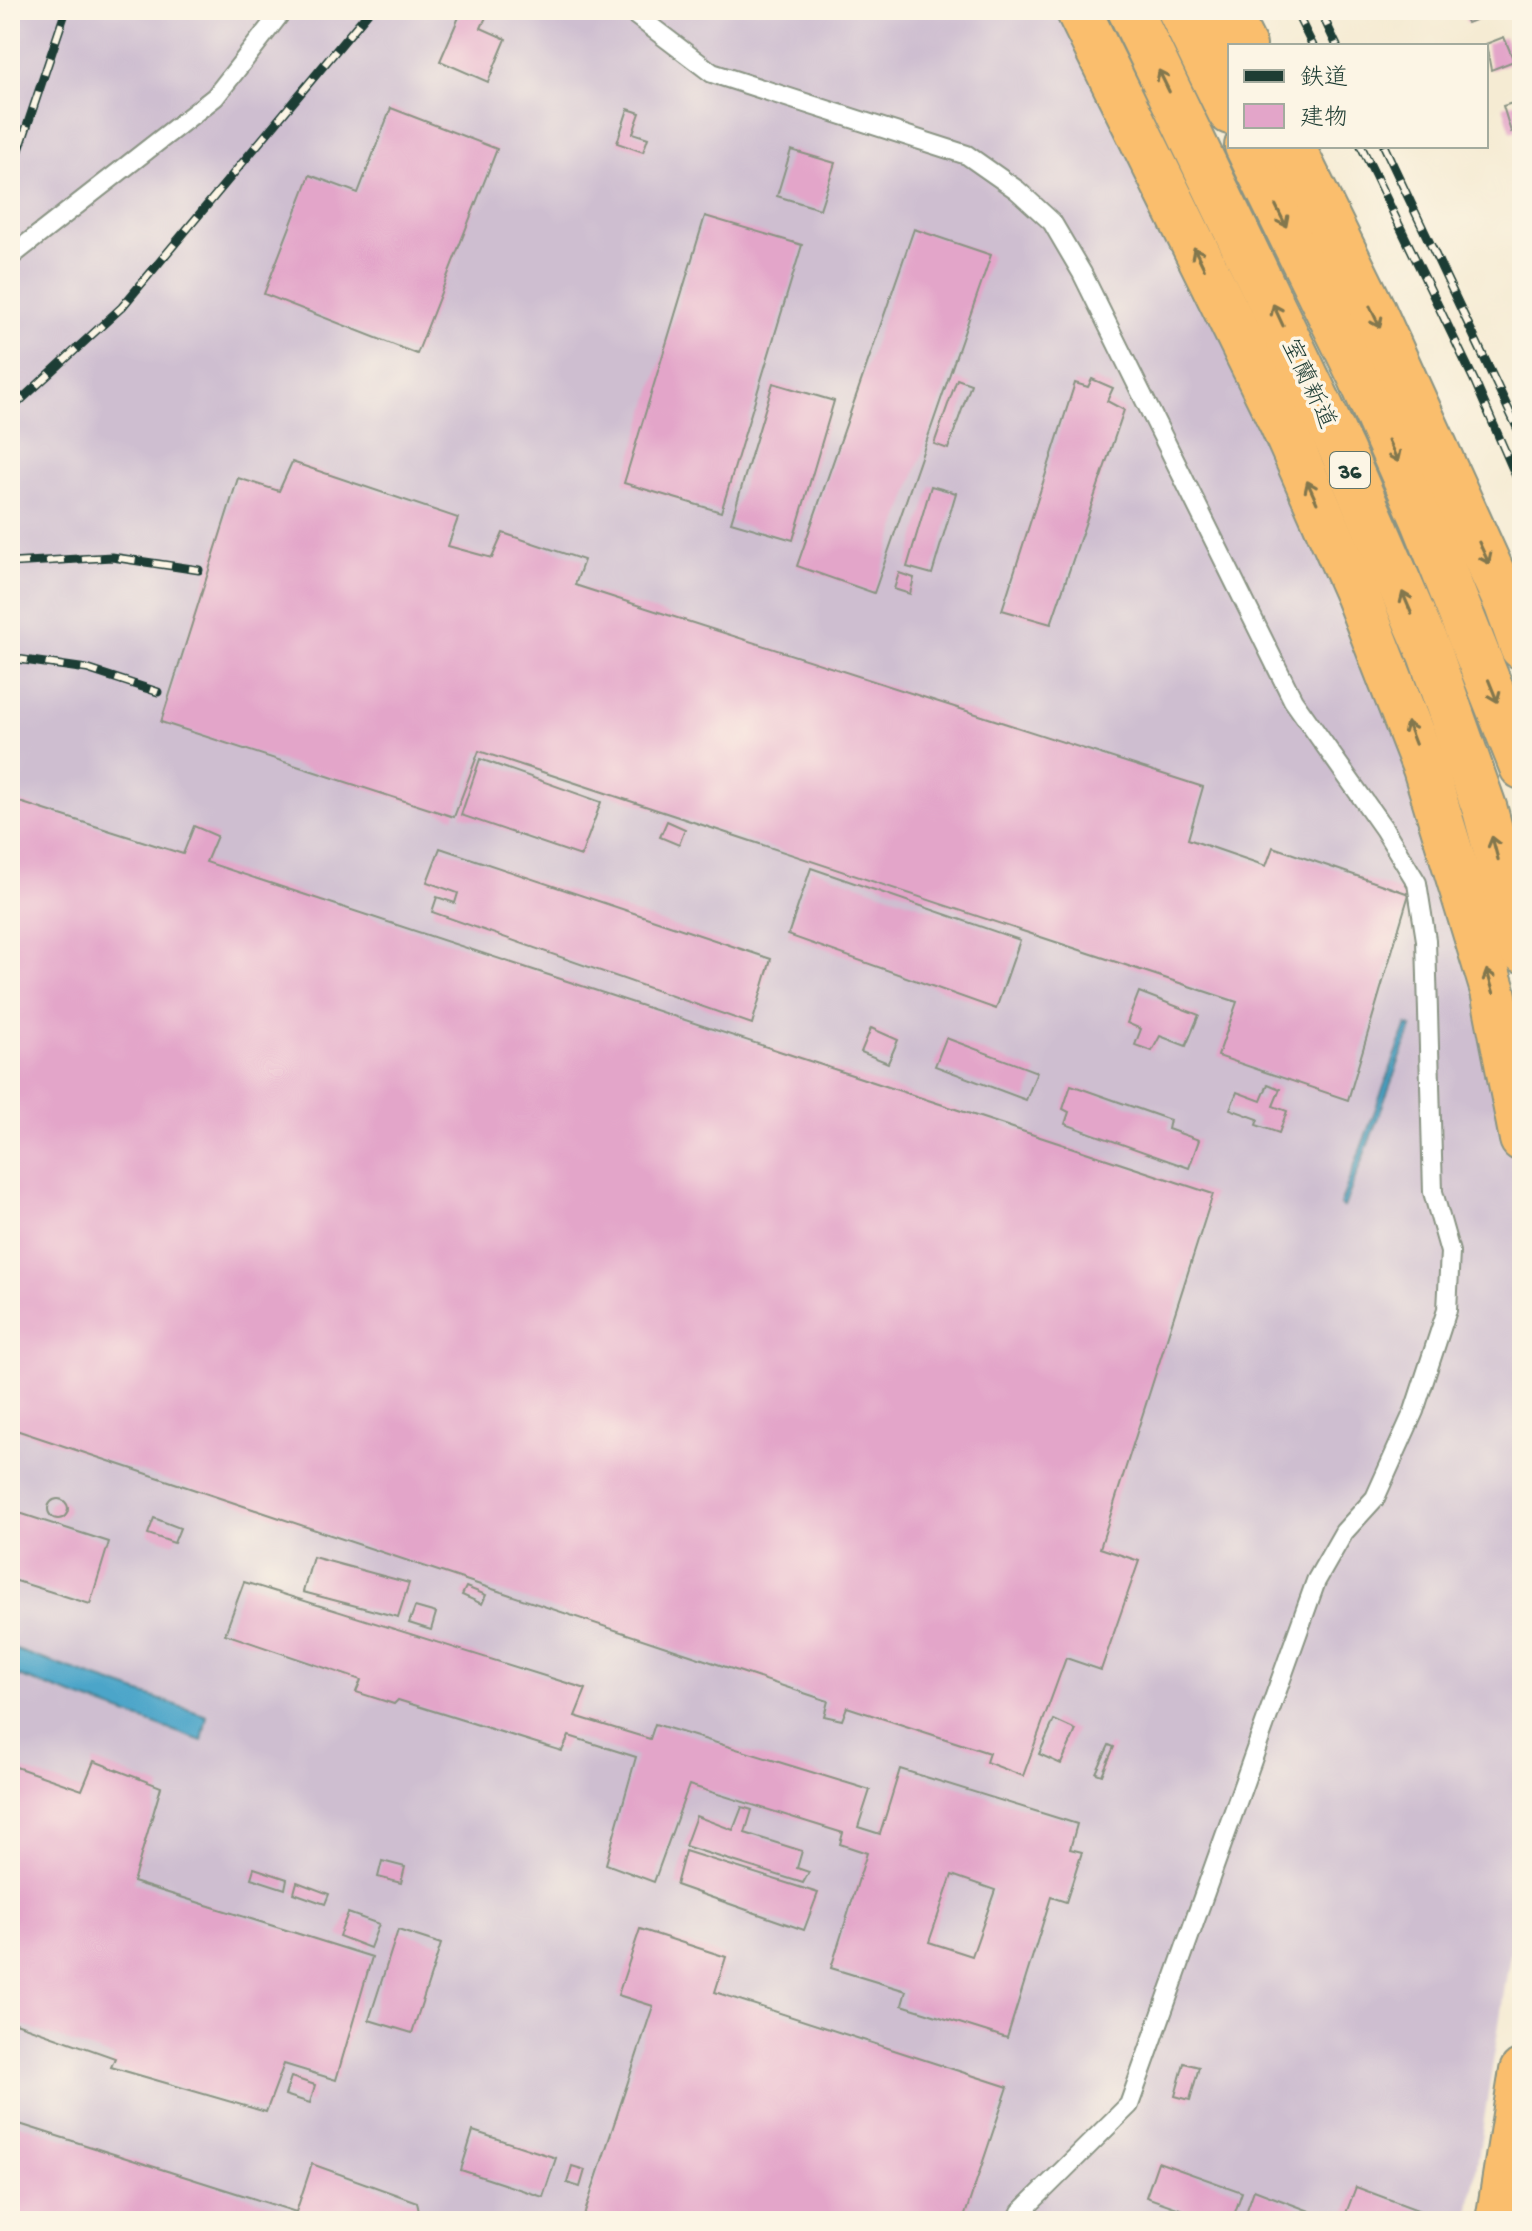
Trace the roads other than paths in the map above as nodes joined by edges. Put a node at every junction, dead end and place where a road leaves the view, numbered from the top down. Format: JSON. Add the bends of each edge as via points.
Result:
{"nodes":[{"id":1,"x":283,"y":10,"type":"edge"},
{"id":2,"x":629,"y":10,"type":"edge"},
{"id":3,"x":1078,"y":10,"type":"edge"},
{"id":4,"x":1130,"y":10,"type":"edge"},
{"id":5,"x":1180,"y":10,"type":"edge"},
{"id":6,"x":1226,"y":10,"type":"edge"},
{"id":7,"x":1243,"y":44,"type":"edge"},
{"id":8,"x":1228,"y":108,"type":"edge"},
{"id":9,"x":1248,"y":148,"type":"edge"},
{"id":10,"x":1293,"y":148,"type":"edge"},
{"id":11,"x":10,"y":257,"type":"edge"},
{"id":12,"x":1522,"y":647,"type":"edge"},
{"id":13,"x":1522,"y":767,"type":"edge"},
{"id":14,"x":1522,"y":950,"type":"edge"},
{"id":15,"x":1522,"y":1139,"type":"edge"},
{"id":16,"x":1522,"y":2071,"type":"edge"},
{"id":17,"x":1017,"y":2221,"type":"edge"},
{"id":18,"x":1498,"y":2221,"type":"edge"}],
"edges":[{"from":1,"to":11,"type":"lane","via":[[215,97]]},
{"from":2,"to":17,"type":"lane","via":[[712,73],[967,155],[1052,222],[1293,700],[1417,883],[1426,940],[1433,1192],[1450,1252],[1447,1310],[1414,1411],[1375,1498],[1344,1532],[1316,1581],[1129,2105]]},
{"from":15,"to":3,"type":"highway","one_way":true,"via":[[1493,991],[1425,768],[1357,594],[1282,424]]},
{"from":14,"to":4,"type":"highway","name":"室蘭新道","number":"36","one_way":true,"via":[[1485,810],[1430,654],[1342,451]]},
{"from":5,"to":8,"type":"highway"},
{"from":6,"to":7,"type":"highway"},
{"from":9,"to":13,"type":"highway","name":"室蘭新道","number":"36","one_way":true,"via":[[1412,492]]},
{"from":10,"to":12,"type":"highway","one_way":true,"via":[[1391,351]]},
{"from":16,"to":18,"type":"highway"}]}
